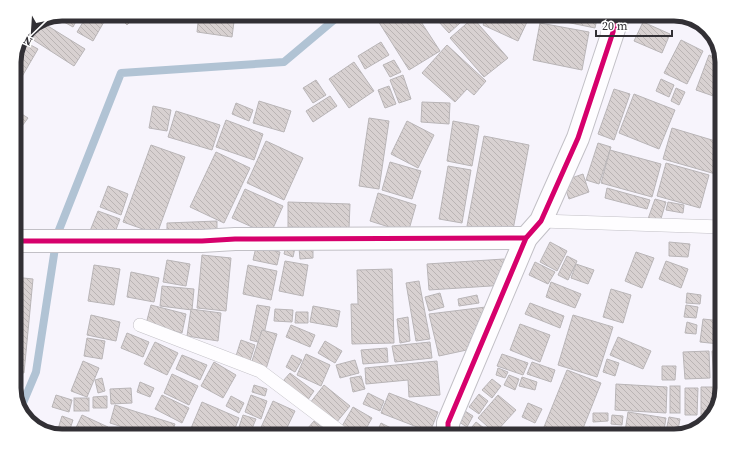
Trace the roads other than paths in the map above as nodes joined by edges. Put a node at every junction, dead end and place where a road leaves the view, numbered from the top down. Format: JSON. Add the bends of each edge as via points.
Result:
{"nodes":[{"id":1,"x":617,"y":21,"type":"edge"},
{"id":2,"x":541,"y":221,"type":"junction"},
{"id":3,"x":715,"y":228,"type":"edge"},
{"id":4,"x":526,"y":238,"type":"junction"},
{"id":5,"x":21,"y":241,"type":"edge"},
{"id":6,"x":140,"y":325,"type":"dead end"},
{"id":7,"x":337,"y":429,"type":"edge"},
{"id":8,"x":448,"y":429,"type":"edge"}],
"edges":[{"from":1,"to":2,"type":"street","via":[[578,138]]},
{"from":2,"to":3,"type":"lane"},
{"from":2,"to":4,"type":"street"},
{"from":4,"to":5,"type":"street"},
{"from":4,"to":8,"type":"street","via":[[448,423]]},
{"from":6,"to":7,"type":"lane","via":[[260,371]]}]}
